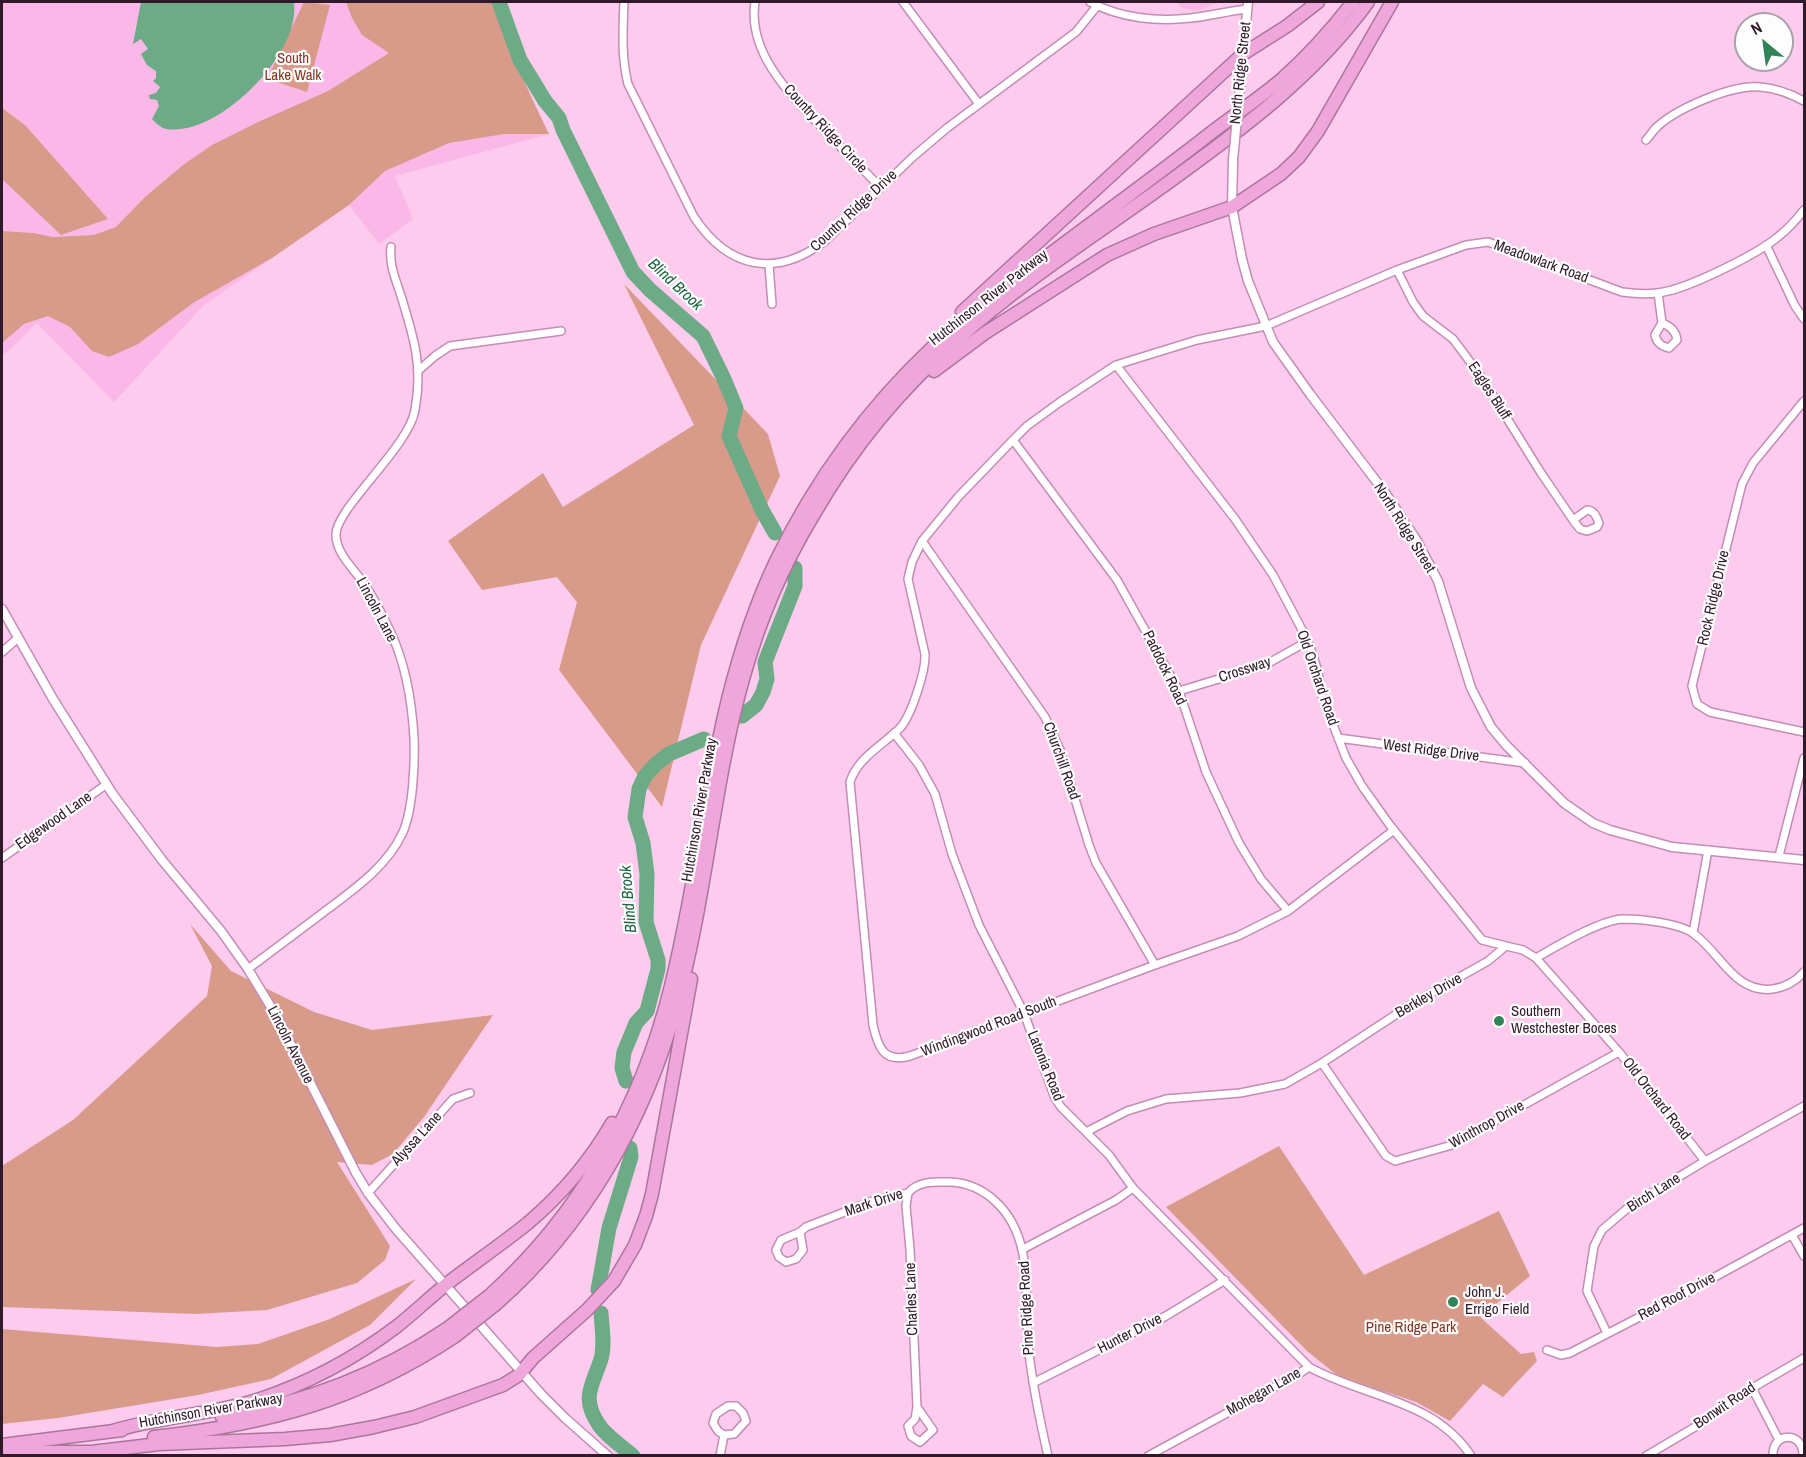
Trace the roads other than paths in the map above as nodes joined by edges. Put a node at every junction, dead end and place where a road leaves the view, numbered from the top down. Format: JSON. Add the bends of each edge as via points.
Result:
{"nodes":[{"id":1,"x":624,"y":2,"type":"edge"},
{"id":2,"x":755,"y":2,"type":"edge"},
{"id":3,"x":903,"y":2,"type":"edge"},
{"id":4,"x":1090,"y":2,"type":"edge"},
{"id":5,"x":1318,"y":2,"type":"edge"},
{"id":6,"x":1353,"y":2,"type":"edge"},
{"id":7,"x":1368,"y":2,"type":"edge"},
{"id":8,"x":1392,"y":2,"type":"edge"},
{"id":9,"x":1248,"y":5,"type":"edge"},
{"id":10,"x":1097,"y":6,"type":"junction"},
{"id":11,"x":1243,"y":54,"type":"junction"},
{"id":12,"x":1804,"y":100,"type":"edge"},
{"id":13,"x":979,"y":104,"type":"junction"},
{"id":14,"x":1646,"y":140,"type":"dead end"},
{"id":15,"x":880,"y":187,"type":"junction"},
{"id":16,"x":1232,"y":207,"type":"junction"},
{"id":17,"x":1804,"y":210,"type":"edge"},
{"id":18,"x":1766,"y":245,"type":"junction"},
{"id":19,"x":392,"y":247,"type":"dead end"},
{"id":20,"x":769,"y":265,"type":"junction"},
{"id":21,"x":1397,"y":270,"type":"junction"},
{"id":22,"x":1658,"y":293,"type":"junction"},
{"id":23,"x":772,"y":304,"type":"dead end"},
{"id":24,"x":1804,"y":319,"type":"edge"},
{"id":25,"x":1662,"y":323,"type":"dead end"},
{"id":26,"x":1266,"y":326,"type":"junction"},
{"id":27,"x":561,"y":331,"type":"dead end"},
{"id":28,"x":1116,"y":365,"type":"junction"},
{"id":29,"x":418,"y":371,"type":"junction"},
{"id":30,"x":882,"y":400,"type":"junction"},
{"id":31,"x":1804,"y":401,"type":"edge"},
{"id":32,"x":1013,"y":440,"type":"junction"},
{"id":33,"x":855,"y":451,"type":"junction"},
{"id":34,"x":1574,"y":520,"type":"dead end"},
{"id":35,"x":922,"y":541,"type":"junction"},
{"id":36,"x":2,"y":609,"type":"edge"},
{"id":37,"x":18,"y":638,"type":"junction"},
{"id":38,"x":1308,"y":641,"type":"junction"},
{"id":39,"x":2,"y":652,"type":"edge"},
{"id":40,"x":1179,"y":691,"type":"junction"},
{"id":41,"x":1804,"y":732,"type":"edge"},
{"id":42,"x":894,"y":733,"type":"junction"},
{"id":43,"x":1338,"y":738,"type":"junction"},
{"id":44,"x":1804,"y":758,"type":"edge"},
{"id":45,"x":1525,"y":763,"type":"junction"},
{"id":46,"x":107,"y":784,"type":"junction"},
{"id":47,"x":1394,"y":830,"type":"junction"},
{"id":48,"x":1708,"y":850,"type":"junction"},
{"id":49,"x":1779,"y":856,"type":"junction"},
{"id":50,"x":2,"y":858,"type":"edge"},
{"id":51,"x":1804,"y":860,"type":"edge"},
{"id":52,"x":705,"y":867,"type":"junction"},
{"id":53,"x":1288,"y":910,"type":"junction"},
{"id":54,"x":1693,"y":933,"type":"junction"},
{"id":55,"x":1506,"y":946,"type":"junction"},
{"id":56,"x":1536,"y":958,"type":"junction"},
{"id":57,"x":1155,"y":965,"type":"junction"},
{"id":58,"x":248,"y":969,"type":"junction"},
{"id":59,"x":1804,"y":972,"type":"edge"},
{"id":60,"x":1024,"y":1013,"type":"junction"},
{"id":61,"x":657,"y":1034,"type":"junction"},
{"id":62,"x":1619,"y":1052,"type":"junction"},
{"id":63,"x":1322,"y":1063,"type":"junction"},
{"id":64,"x":470,"y":1093,"type":"dead end"},
{"id":65,"x":1804,"y":1106,"type":"edge"},
{"id":66,"x":1086,"y":1132,"type":"junction"},
{"id":67,"x":1705,"y":1161,"type":"junction"},
{"id":68,"x":1133,"y":1188,"type":"junction"},
{"id":69,"x":908,"y":1192,"type":"junction"},
{"id":70,"x":368,"y":1193,"type":"junction"},
{"id":71,"x":1804,"y":1228,"type":"edge"},
{"id":72,"x":800,"y":1232,"type":"junction"},
{"id":73,"x":1792,"y":1234,"type":"junction"},
{"id":74,"x":1023,"y":1249,"type":"junction"},
{"id":75,"x":1804,"y":1256,"type":"edge"},
{"id":76,"x":1225,"y":1280,"type":"junction"},
{"id":77,"x":446,"y":1285,"type":"junction"},
{"id":78,"x":493,"y":1300,"type":"junction"},
{"id":79,"x":451,"y":1333,"type":"junction"},
{"id":80,"x":1606,"y":1333,"type":"junction"},
{"id":81,"x":1547,"y":1350,"type":"dead end"},
{"id":82,"x":1804,"y":1358,"type":"edge"},
{"id":83,"x":1309,"y":1367,"type":"junction"},
{"id":84,"x":522,"y":1371,"type":"junction"},
{"id":85,"x":1033,"y":1383,"type":"junction"},
{"id":86,"x":1752,"y":1388,"type":"junction"},
{"id":87,"x":916,"y":1407,"type":"junction"},
{"id":88,"x":113,"y":1431,"type":"junction"},
{"id":89,"x":724,"y":1435,"type":"junction"},
{"id":90,"x":1779,"y":1440,"type":"junction"},
{"id":91,"x":2,"y":1445,"type":"edge"},
{"id":92,"x":1166,"y":1446,"type":"junction"},
{"id":93,"x":32,"y":1452,"type":"junction"},
{"id":94,"x":2,"y":1455,"type":"edge"},
{"id":95,"x":608,"y":1455,"type":"edge"},
{"id":96,"x":720,"y":1455,"type":"edge"},
{"id":97,"x":1048,"y":1455,"type":"edge"},
{"id":98,"x":1148,"y":1455,"type":"edge"},
{"id":99,"x":1169,"y":1455,"type":"edge"},
{"id":100,"x":1471,"y":1455,"type":"edge"},
{"id":101,"x":1646,"y":1455,"type":"edge"},
{"id":102,"x":1773,"y":1455,"type":"edge"},
{"id":103,"x":1803,"y":1455,"type":"edge"}],
"edges":[{"from":1,"to":20,"type":"street","name":"Country Ridge Drive","via":[[622,44],[628,84],[694,217],[718,247],[750,263]]},
{"from":2,"to":15,"type":"street","name":"Country Ridge Circle","via":[[757,33],[775,74]]},
{"from":3,"to":13,"type":"street"},
{"from":4,"to":10,"type":"street"},
{"from":5,"to":11,"type":"highway"},
{"from":6,"to":30,"type":"highway","name":"Hutchinson River Parkway","via":[[1282,79],[969,315]]},
{"from":7,"to":33,"type":"highway","name":"Hutchinson River Parkway","via":[[1326,53],[1271,106],[956,340],[903,393]]},
{"from":8,"to":16,"type":"highway","via":[[1308,146],[1281,174]]},
{"from":9,"to":10,"type":"street","via":[[1190,19],[1142,18]]},
{"from":9,"to":11,"type":"street","name":"North Ridge Street"},
{"from":10,"to":13,"type":"street","name":"Country Ridge Drive","via":[[1076,32]]},
{"from":11,"to":16,"type":"street","name":"North Ridge Street","bridge":true},
{"from":11,"to":30,"type":"highway","via":[[932,340]]},
{"from":12,"to":14,"type":"street","via":[[1761,87],[1734,89],[1678,112]]},
{"from":13,"to":15,"type":"street","name":"Country Ridge Drive"},
{"from":15,"to":20,"type":"street","name":"Country Ridge Drive","via":[[808,254]]},
{"from":16,"to":26,"type":"street","name":"North Ridge Street","via":[[1245,270]]},
{"from":16,"to":33,"type":"highway","via":[[1125,246],[1007,318],[928,376]]},
{"from":17,"to":18,"type":"street","name":"Meadowlark Road"},
{"from":18,"to":22,"type":"street","name":"Meadowlark Road","via":[[1694,282]]},
{"from":18,"to":24,"type":"street"},
{"from":19,"to":29,"type":"street","name":"Lincoln Lane","via":[[389,262],[416,344]]},
{"from":20,"to":23,"type":"street"},
{"from":21,"to":22,"type":"street","name":"Meadowlark Road","via":[[1466,245],[1488,242],[1622,292]]},
{"from":21,"to":26,"type":"street","name":"Meadowlark Road"},
{"from":21,"to":34,"type":"street","name":"Eagles Bluff","via":[[1423,316],[1453,339],[1480,375]]},
{"from":22,"to":25,"type":"street"},
{"from":26,"to":28,"type":"street","name":"Meadowlark Road","via":[[1197,340]]},
{"from":26,"to":45,"type":"street","name":"North Ridge Street","via":[[1273,342],[1417,541],[1438,581],[1480,707],[1491,727]]},
{"from":27,"to":29,"type":"street","via":[[450,346]]},
{"from":28,"to":32,"type":"street","name":"Meadowlark Road","via":[[1027,426]]},
{"from":28,"to":38,"type":"street","name":"Old Orchard Road","via":[[1235,519],[1273,575]]},
{"from":29,"to":58,"type":"street","name":"Lincoln Lane","via":[[412,418],[380,469],[346,511],[336,533],[341,551],[365,584],[393,637],[408,686],[414,760],[403,831],[372,874]]},
{"from":30,"to":61,"type":"highway","name":"Hutchinson River Parkway","via":[[803,511],[768,579],[745,636],[721,723],[680,946]]},
{"from":31,"to":41,"type":"street","name":"Rock Ridge Drive","via":[[1753,463],[1742,484],[1692,686],[1697,704],[1710,712]]},
{"from":32,"to":35,"type":"street","name":"Meadowlark Road"},
{"from":32,"to":40,"type":"street","name":"Paddock Road","via":[[1117,580]]},
{"from":33,"to":52,"type":"highway","name":"Hutchinson River Parkway","via":[[795,546],[756,636],[732,723]]},
{"from":35,"to":42,"type":"street","name":"Meadowlark Road","via":[[908,579],[925,665],[902,726]]},
{"from":35,"to":57,"type":"street","name":"Churchill Road","via":[[1046,717],[1092,854]]},
{"from":36,"to":37,"type":"street","name":"Lincoln Avenue"},
{"from":37,"to":39,"type":"street"},
{"from":37,"to":46,"type":"street","name":"Lincoln Avenue"},
{"from":38,"to":40,"type":"street","name":"Crossway","via":[[1265,665]]},
{"from":38,"to":43,"type":"street","name":"Old Orchard Road"},
{"from":40,"to":53,"type":"street","name":"Paddock Road","via":[[1206,772],[1239,843],[1261,879]]},
{"from":42,"to":60,"type":"street","name":"Latonia Road","via":[[935,794],[979,925]]},
{"from":42,"to":60,"type":"street","name":"Windingwood Road South","via":[[864,759],[850,782],[873,1025],[879,1046],[898,1059]]},
{"from":43,"to":45,"type":"street","name":"West Ridge Drive"},
{"from":43,"to":47,"type":"street","name":"Old Orchard Road","via":[[1362,786]]},
{"from":44,"to":49,"type":"street"},
{"from":45,"to":48,"type":"street","name":"North Ridge Street","via":[[1564,803],[1593,823],[1643,841]]},
{"from":46,"to":50,"type":"street","name":"Edgewood Lane"},
{"from":46,"to":58,"type":"street","name":"Lincoln Avenue"},
{"from":47,"to":53,"type":"street","name":"Windingwood Road South"},
{"from":47,"to":55,"type":"street","name":"Old Orchard Road","via":[[1482,940]]},
{"from":48,"to":49,"type":"street","name":"North Ridge Street"},
{"from":48,"to":54,"type":"street"},
{"from":49,"to":51,"type":"street","name":"North Ridge Street"},
{"from":52,"to":78,"type":"highway","name":"Hutchinson River Parkway","via":[[681,991],[646,1091],[581,1211],[532,1270]]},
{"from":52,"to":84,"type":"highway","via":[[701,928],[652,1194],[639,1236],[618,1275],[599,1299]]},
{"from":53,"to":57,"type":"street","name":"Windingwood Road South","via":[[1238,936]]},
{"from":54,"to":56,"type":"street","via":[[1675,926],[1622,919],[1605,922]]},
{"from":54,"to":59,"type":"street","via":[[1730,972],[1758,989],[1783,987]]},
{"from":55,"to":56,"type":"street"},
{"from":55,"to":63,"type":"street","name":"Berkley Drive"},
{"from":56,"to":62,"type":"street","name":"Old Orchard Road"},
{"from":57,"to":60,"type":"street","name":"Windingwood Road South"},
{"from":58,"to":70,"type":"street","name":"Lincoln Avenue"},
{"from":60,"to":66,"type":"street","name":"Latonia Road","via":[[1055,1098]]},
{"from":61,"to":77,"type":"highway","via":[[588,1159],[556,1197],[526,1224]]},
{"from":61,"to":78,"type":"highway","name":"Hutchinson River Parkway","via":[[616,1131],[586,1183],[561,1220]]},
{"from":62,"to":63,"type":"street","name":"Winthrop Drive","via":[[1452,1145],[1395,1161],[1386,1156]]},
{"from":62,"to":67,"type":"street","name":"Old Orchard Road"},
{"from":63,"to":66,"type":"street","name":"Berkley Drive","via":[[1285,1084],[1240,1093],[1166,1099],[1127,1111]]},
{"from":64,"to":70,"type":"street","name":"Alyssa Lane","via":[[453,1099]]},
{"from":65,"to":67,"type":"street","name":"Birch Lane"},
{"from":66,"to":68,"type":"street","name":"Latonia Road"},
{"from":67,"to":80,"type":"street","name":"Birch Lane","via":[[1629,1208],[1602,1230],[1594,1246],[1587,1291]]},
{"from":68,"to":74,"type":"street","name":"Pine Ridge Road"},
{"from":68,"to":76,"type":"street","name":"Latonia Road"},
{"from":69,"to":72,"type":"street","name":"Mark Drive","via":[[873,1201]]},
{"from":69,"to":74,"type":"street","name":"Mark Drive","via":[[930,1182],[972,1185],[986,1192],[1008,1216]]},
{"from":69,"to":87,"type":"street","name":"Charles Lane"},
{"from":70,"to":77,"type":"street","name":"Lincoln Avenue"},
{"from":71,"to":73,"type":"street","name":"Red Roof Drive"},
{"from":72,"to":72,"type":"street","name":"Mark Drive","via":[[803,1250],[796,1259],[786,1262],[776,1250],[781,1240]]},
{"from":73,"to":75,"type":"street"},
{"from":73,"to":80,"type":"street","name":"Red Roof Drive"},
{"from":74,"to":85,"type":"street","name":"Pine Ridge Road"},
{"from":76,"to":83,"type":"street","name":"Latonia Road"},
{"from":76,"to":85,"type":"street","name":"Hunter Drive","via":[[1166,1316]]},
{"from":77,"to":84,"type":"street","name":"Lincoln Avenue"},
{"from":77,"to":88,"type":"highway","via":[[377,1341],[292,1387],[236,1406],[142,1422]]},
{"from":78,"to":79,"type":"highway","name":"Hutchinson River Parkway","bridge":true},
{"from":79,"to":88,"type":"highway","name":"Hutchinson River Parkway","via":[[376,1370],[306,1398],[232,1415]]},
{"from":79,"to":93,"type":"highway","name":"Hutchinson River Parkway","via":[[413,1363],[372,1384],[295,1412],[213,1429]]},
{"from":80,"to":81,"type":"street","name":"Red Roof Drive","via":[[1570,1353]]},
{"from":82,"to":86,"type":"street","name":"Bonwit Road"},
{"from":83,"to":92,"type":"street","name":"Mohegan Lane"},
{"from":83,"to":100,"type":"street","name":"Mohegan Lane","via":[[1411,1407],[1449,1429]]},
{"from":84,"to":93,"type":"highway","via":[[507,1383],[442,1409],[345,1433],[91,1452]]},
{"from":84,"to":95,"type":"street","name":"Lincoln Avenue","via":[[565,1418]]},
{"from":85,"to":97,"type":"street","name":"Pine Ridge Road"},
{"from":86,"to":90,"type":"street"},
{"from":86,"to":101,"type":"street","name":"Bonwit Road"},
{"from":87,"to":87,"type":"street","name":"Charles Lane","via":[[915,1419],[908,1426],[911,1436],[920,1442],[933,1430]]},
{"from":88,"to":91,"type":"highway","name":"Hutchinson River Parkway"},
{"from":89,"to":89,"type":"street","via":[[734,1434],[746,1421],[736,1406],[716,1414],[713,1423]]},
{"from":89,"to":96,"type":"street"},
{"from":90,"to":102,"type":"street"},
{"from":90,"to":103,"type":"street","via":[[1798,1440]]},
{"from":92,"to":98,"type":"street","name":"Mohegan Lane"},
{"from":92,"to":99,"type":"street"},
{"from":93,"to":94,"type":"highway","name":"Hutchinson River Parkway"}]}
